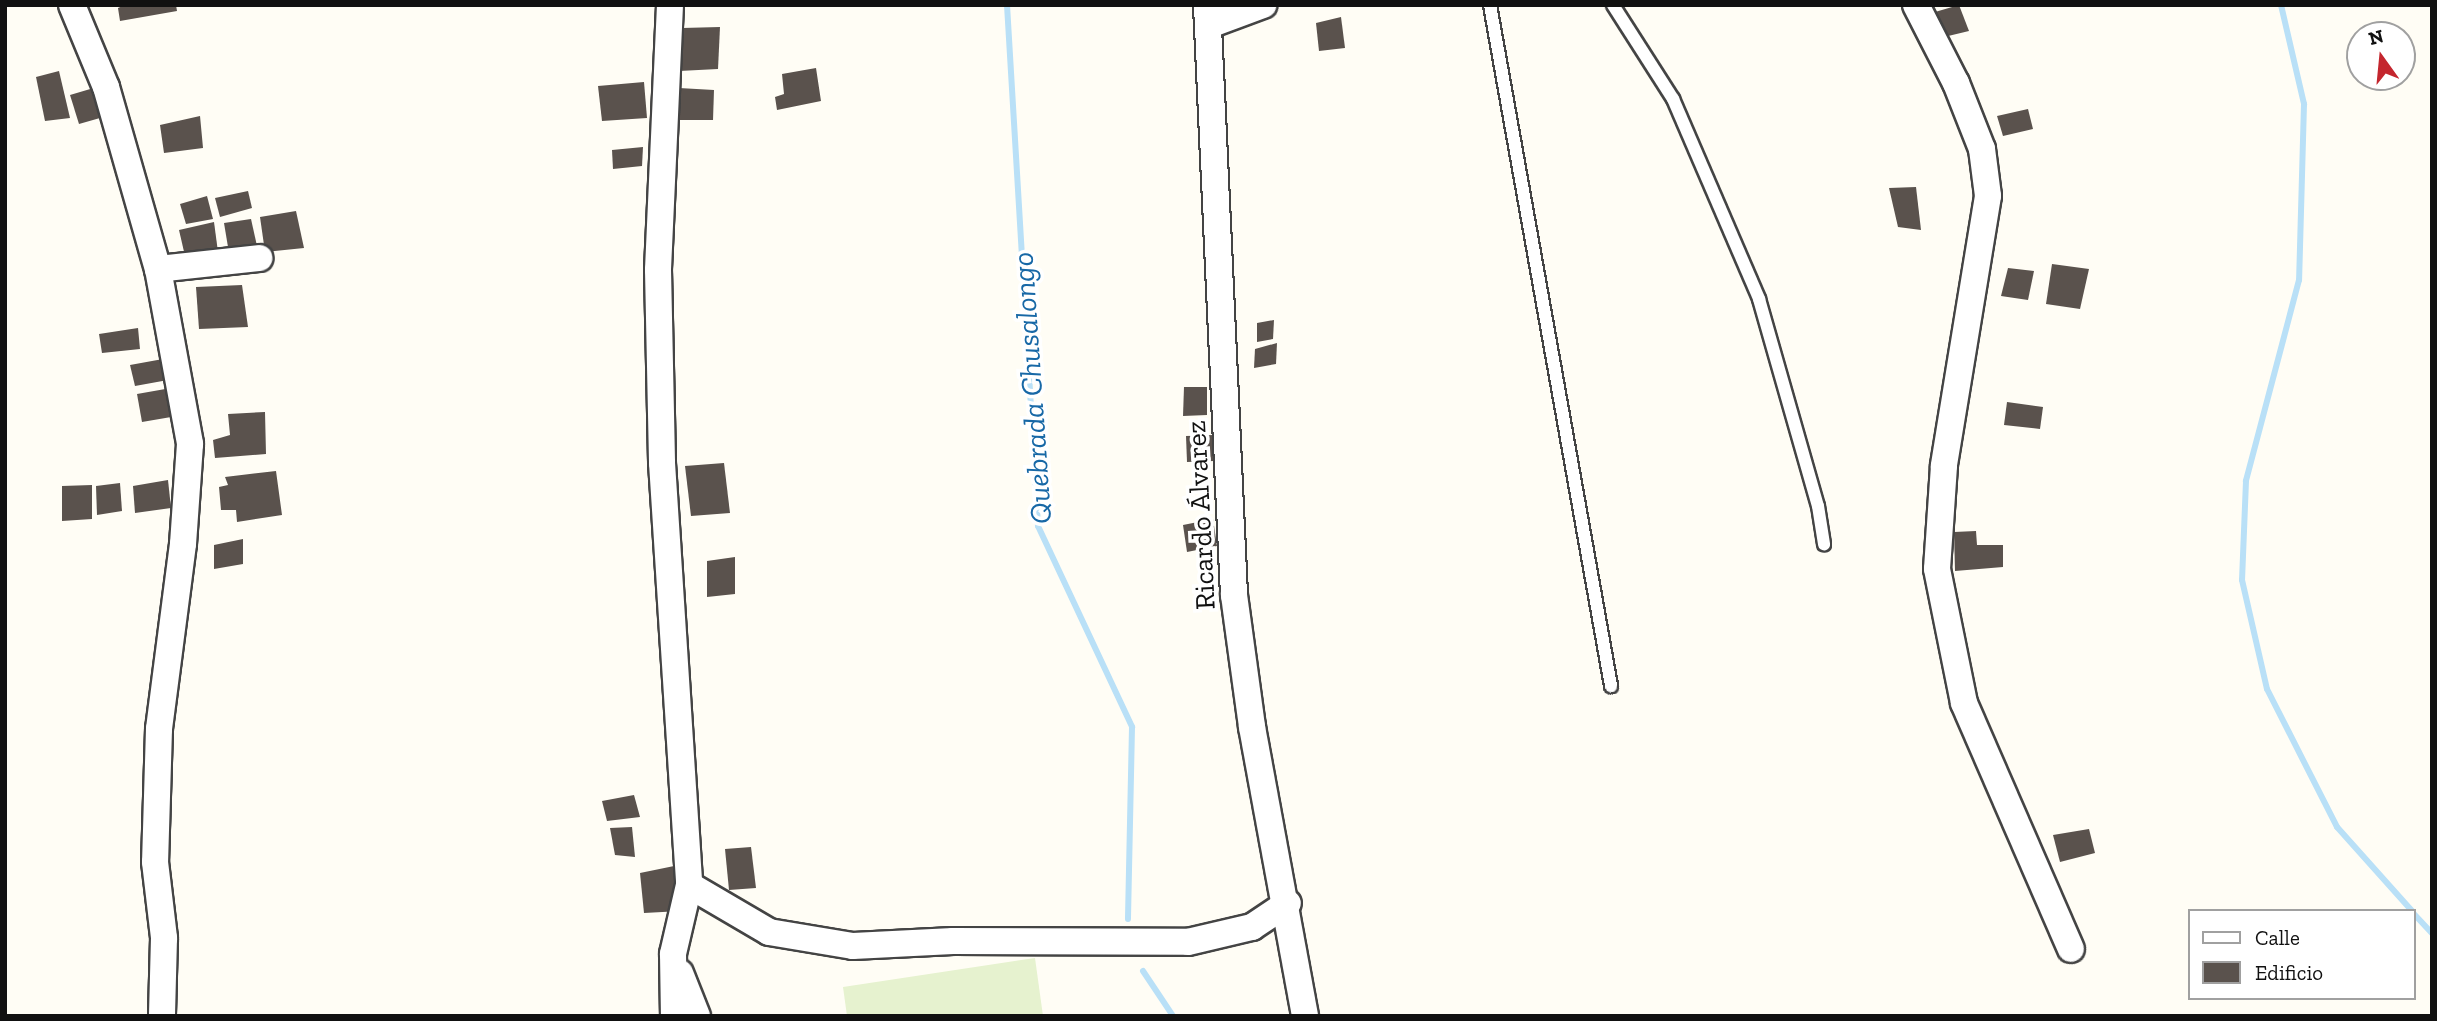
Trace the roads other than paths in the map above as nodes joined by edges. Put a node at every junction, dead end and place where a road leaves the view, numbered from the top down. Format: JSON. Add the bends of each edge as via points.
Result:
{"nodes":[{"id":1,"x":72,"y":5,"type":"edge"},
{"id":2,"x":670,"y":5,"type":"edge"},
{"id":3,"x":1263,"y":5,"type":"edge"},
{"id":4,"x":1490,"y":5,"type":"edge"},
{"id":5,"x":1613,"y":5,"type":"edge"},
{"id":6,"x":1916,"y":5,"type":"edge"},
{"id":7,"x":1208,"y":15,"type":"edge"},
{"id":8,"x":260,"y":258,"type":"dead end"},
{"id":9,"x":158,"y":269,"type":"junction"},
{"id":10,"x":1824,"y":545,"type":"dead end"},
{"id":11,"x":1611,"y":686,"type":"dead end"},
{"id":12,"x":689,"y":884,"type":"junction"},
{"id":13,"x":1288,"y":903,"type":"junction"},
{"id":14,"x":2071,"y":949,"type":"dead end"},
{"id":15,"x":674,"y":954,"type":"junction"},
{"id":16,"x":162,"y":1016,"type":"edge"},
{"id":17,"x":674,"y":1016,"type":"edge"},
{"id":18,"x":697,"y":1016,"type":"edge"},
{"id":19,"x":1305,"y":1016,"type":"edge"}],
"edges":[{"from":1,"to":9,"type":"street","via":[[106,87]]},
{"from":2,"to":12,"type":"street","via":[[658,284],[662,463]]},
{"from":3,"to":7,"type":"street"},
{"from":4,"to":11,"type":"lane"},
{"from":5,"to":10,"type":"lane","via":[[1673,99],[1759,299],[1818,506]]},
{"from":6,"to":14,"type":"street","via":[[1956,83],[1982,149],[1988,196],[1944,466],[1937,569],[1964,703]]},
{"from":7,"to":13,"type":"street","name":"Ricardo Álvarez","via":[[1234,595],[1252,727]]},
{"from":8,"to":9,"type":"street"},
{"from":9,"to":16,"type":"street","via":[[190,444],[183,544],[159,729],[155,862],[164,937]]},
{"from":12,"to":13,"type":"street","via":[[769,932],[853,946],[953,941],[1188,942],[1252,926]]},
{"from":12,"to":15,"type":"street"},
{"from":13,"to":19,"type":"street","name":"Ricardo Álvarez"},
{"from":15,"to":17,"type":"street"},
{"from":15,"to":18,"type":"street"}]}
